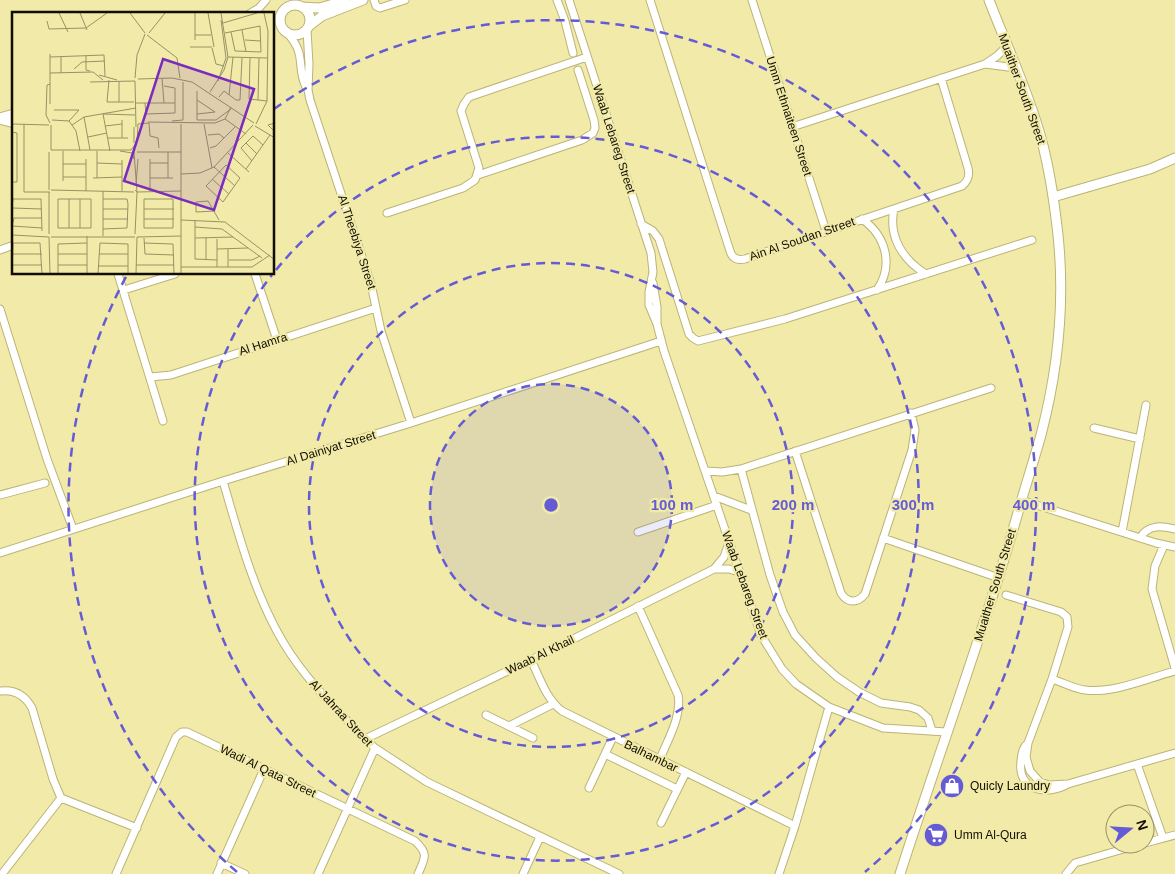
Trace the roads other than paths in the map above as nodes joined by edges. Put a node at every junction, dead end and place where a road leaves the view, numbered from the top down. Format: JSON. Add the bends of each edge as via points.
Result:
{"nodes":[{"id":1,"x":266,"y":0,"type":"edge"},
{"id":2,"x":350,"y":0,"type":"edge"},
{"id":3,"x":363,"y":0,"type":"edge"},
{"id":4,"x":374,"y":0,"type":"edge"},
{"id":5,"x":405,"y":0,"type":"edge"},
{"id":6,"x":557,"y":0,"type":"edge"},
{"id":7,"x":569,"y":0,"type":"edge"},
{"id":8,"x":650,"y":0,"type":"edge"},
{"id":9,"x":752,"y":0,"type":"edge"},
{"id":10,"x":988,"y":0,"type":"edge"},
{"id":11,"x":302,"y":7,"type":"junction"},
{"id":12,"x":282,"y":11,"type":"junction"},
{"id":13,"x":252,"y":12,"type":"edge"},
{"id":14,"x":275,"y":18,"type":"edge"},
{"id":15,"x":308,"y":28,"type":"junction"},
{"id":16,"x":275,"y":33,"type":"edge"},
{"id":17,"x":288,"y":34,"type":"junction"},
{"id":18,"x":1006,"y":46,"type":"junction"},
{"id":19,"x":573,"y":53,"type":"dead end"},
{"id":20,"x":587,"y":57,"type":"junction"},
{"id":21,"x":985,"y":64,"type":"junction"},
{"id":22,"x":1016,"y":68,"type":"junction"},
{"id":23,"x":578,"y":70,"type":"dead end"},
{"id":24,"x":941,"y":78,"type":"junction"},
{"id":25,"x":308,"y":90,"type":"junction"},
{"id":26,"x":12,"y":115,"type":"edge"},
{"id":27,"x":0,"y":119,"type":"edge"},
{"id":28,"x":12,"y":123,"type":"edge"},
{"id":29,"x":792,"y":127,"type":"junction"},
{"id":30,"x":1175,"y":158,"type":"edge"},
{"id":31,"x":478,"y":175,"type":"junction"},
{"id":32,"x":1053,"y":197,"type":"junction"},
{"id":33,"x":894,"y":209,"type":"junction"},
{"id":34,"x":387,"y":213,"type":"dead end"},
{"id":35,"x":862,"y":219,"type":"junction"},
{"id":36,"x":641,"y":224,"type":"junction"},
{"id":37,"x":826,"y":231,"type":"junction"},
{"id":38,"x":1032,"y":240,"type":"dead end"},
{"id":39,"x":897,"y":243,"type":"junction"},
{"id":40,"x":12,"y":246,"type":"edge"},
{"id":41,"x":884,"y":247,"type":"junction"},
{"id":42,"x":0,"y":250,"type":"edge"},
{"id":43,"x":926,"y":274,"type":"junction"},
{"id":44,"x":118,"y":275,"type":"edge"},
{"id":45,"x":172,"y":275,"type":"edge"},
{"id":46,"x":255,"y":275,"type":"edge"},
{"id":47,"x":124,"y":290,"type":"junction"},
{"id":48,"x":877,"y":290,"type":"junction"},
{"id":49,"x":376,"y":308,"type":"junction"},
{"id":50,"x":0,"y":309,"type":"edge"},
{"id":51,"x":277,"y":340,"type":"junction"},
{"id":52,"x":661,"y":341,"type":"junction"},
{"id":53,"x":151,"y":377,"type":"junction"},
{"id":54,"x":991,"y":388,"type":"dead end"},
{"id":55,"x":1146,"y":405,"type":"dead end"},
{"id":56,"x":911,"y":412,"type":"junction"},
{"id":57,"x":163,"y":421,"type":"dead end"},
{"id":58,"x":411,"y":424,"type":"junction"},
{"id":59,"x":1094,"y":428,"type":"dead end"},
{"id":60,"x":1140,"y":439,"type":"junction"},
{"id":61,"x":795,"y":451,"type":"junction"},
{"id":62,"x":741,"y":469,"type":"junction"},
{"id":63,"x":706,"y":471,"type":"junction"},
{"id":64,"x":223,"y":481,"type":"junction"},
{"id":65,"x":45,"y":483,"type":"dead end"},
{"id":66,"x":0,"y":495,"type":"edge"},
{"id":67,"x":714,"y":496,"type":"junction"},
{"id":68,"x":1021,"y":500,"type":"junction"},
{"id":69,"x":717,"y":506,"type":"junction"},
{"id":70,"x":752,"y":510,"type":"junction"},
{"id":71,"x":1175,"y":529,"type":"edge"},
{"id":72,"x":73,"y":530,"type":"junction"},
{"id":73,"x":638,"y":532,"type":"dead end"},
{"id":74,"x":1122,"y":532,"type":"junction"},
{"id":75,"x":883,"y":538,"type":"junction"},
{"id":76,"x":1140,"y":538,"type":"junction"},
{"id":77,"x":729,"y":542,"type":"junction"},
{"id":78,"x":1164,"y":545,"type":"junction"},
{"id":79,"x":1175,"y":547,"type":"edge"},
{"id":80,"x":0,"y":553,"type":"edge"},
{"id":81,"x":714,"y":568,"type":"junction"},
{"id":82,"x":739,"y":572,"type":"junction"},
{"id":83,"x":999,"y":578,"type":"junction"},
{"id":84,"x":1006,"y":595,"type":"dead end"},
{"id":85,"x":638,"y":606,"type":"junction"},
{"id":86,"x":532,"y":660,"type":"junction"},
{"id":87,"x":1175,"y":669,"type":"edge"},
{"id":88,"x":1052,"y":678,"type":"junction"},
{"id":89,"x":0,"y":691,"type":"edge"},
{"id":90,"x":553,"y":704,"type":"junction"},
{"id":91,"x":830,"y":707,"type":"junction"},
{"id":92,"x":486,"y":716,"type":"dead end"},
{"id":93,"x":509,"y":726,"type":"junction"},
{"id":94,"x":932,"y":731,"type":"junction"},
{"id":95,"x":946,"y":732,"type":"junction"},
{"id":96,"x":613,"y":737,"type":"junction"},
{"id":97,"x":533,"y":738,"type":"dead end"},
{"id":98,"x":364,"y":739,"type":"junction"},
{"id":99,"x":375,"y":748,"type":"junction"},
{"id":100,"x":1175,"y":753,"type":"edge"},
{"id":101,"x":605,"y":754,"type":"junction"},
{"id":102,"x":660,"y":759,"type":"junction"},
{"id":103,"x":1137,"y":764,"type":"junction"},
{"id":104,"x":264,"y":770,"type":"junction"},
{"id":105,"x":686,"y":772,"type":"junction"},
{"id":106,"x":589,"y":788,"type":"dead end"},
{"id":107,"x":677,"y":790,"type":"junction"},
{"id":108,"x":61,"y":798,"type":"junction"},
{"id":109,"x":347,"y":809,"type":"junction"},
{"id":110,"x":661,"y":823,"type":"dead end"},
{"id":111,"x":795,"y":826,"type":"junction"},
{"id":112,"x":137,"y":828,"type":"junction"},
{"id":113,"x":1175,"y":835,"type":"edge"},
{"id":114,"x":540,"y":837,"type":"junction"},
{"id":115,"x":1163,"y":838,"type":"junction"},
{"id":116,"x":1155,"y":840,"type":"edge"},
{"id":117,"x":1105,"y":854,"type":"edge"},
{"id":118,"x":222,"y":863,"type":"junction"},
{"id":119,"x":2,"y":874,"type":"edge"},
{"id":120,"x":116,"y":874,"type":"edge"},
{"id":121,"x":216,"y":874,"type":"edge"},
{"id":122,"x":244,"y":874,"type":"edge"},
{"id":123,"x":318,"y":874,"type":"edge"},
{"id":124,"x":418,"y":874,"type":"edge"},
{"id":125,"x":523,"y":874,"type":"edge"},
{"id":126,"x":619,"y":874,"type":"edge"},
{"id":127,"x":779,"y":874,"type":"edge"},
{"id":128,"x":900,"y":874,"type":"edge"},
{"id":129,"x":1066,"y":874,"type":"edge"}],
"edges":[{"from":1,"to":13,"type":"street"},
{"from":2,"to":11,"type":"street","via":[[319,8]]},
{"from":3,"to":15,"type":"street","via":[[326,14]]},
{"from":4,"to":5,"type":"street","via":[[380,8]]},
{"from":6,"to":19,"type":"street"},
{"from":7,"to":20,"type":"street","name":"Waab Lebareg Street"},
{"from":8,"to":37,"type":"street","name":"Ain Al Soudan Street","via":[[731,256],[745,259]]},
{"from":9,"to":29,"type":"street","name":"Umm Ethnaiteen Street"},
{"from":10,"to":18,"type":"street","name":"Muaither South Street"},
{"from":11,"to":12,"type":"street","via":[[294,5]]},
{"from":11,"to":15,"type":"street","via":[[310,17]]},
{"from":12,"to":14,"type":"street"},
{"from":12,"to":17,"type":"street","via":[[279,19],[281,28]]},
{"from":15,"to":17,"type":"street","via":[[296,36]]},
{"from":15,"to":25,"type":"street","name":"Al Theebiya Street"},
{"from":16,"to":17,"type":"street"},
{"from":17,"to":25,"type":"street","name":"Al Theebiya Street","via":[[300,51],[303,79]]},
{"from":18,"to":21,"type":"street"},
{"from":18,"to":22,"type":"street","name":"Muaither South Street"},
{"from":20,"to":31,"type":"street","via":[[469,98],[461,111]]},
{"from":20,"to":36,"type":"street","name":"Waab Lebareg Street"},
{"from":21,"to":22,"type":"street"},
{"from":21,"to":24,"type":"street"},
{"from":22,"to":32,"type":"street","name":"Muaither South Street","via":[[1038,128]]},
{"from":23,"to":31,"type":"street","via":[[594,120],[593,133],[582,140]]},
{"from":24,"to":29,"type":"street"},
{"from":24,"to":33,"type":"street","name":"Ain Al Soudan Street","via":[[968,168],[967,182]]},
{"from":25,"to":49,"type":"street","name":"Al Theebiya Street"},
{"from":26,"to":27,"type":"street"},
{"from":27,"to":28,"type":"street"},
{"from":29,"to":37,"type":"street","name":"Umm Ethnaiteen Street"},
{"from":30,"to":32,"type":"street","via":[[1150,169]]},
{"from":31,"to":34,"type":"street","via":[[463,188]]},
{"from":32,"to":68,"type":"street","name":"Muaither South Street","via":[[1061,277],[1056,357],[1041,436]]},
{"from":33,"to":35,"type":"street","name":"Ain Al Soudan Street"},
{"from":33,"to":39,"type":"street","via":[[893,230]]},
{"from":35,"to":37,"type":"street","name":"Ain Al Soudan Street"},
{"from":35,"to":41,"type":"street","via":[[876,231]]},
{"from":36,"to":48,"type":"street","via":[[659,239],[690,334],[698,341],[785,319]]},
{"from":36,"to":52,"type":"street","name":"Waab Lebareg Street","via":[[652,259]]},
{"from":38,"to":43,"type":"street"},
{"from":39,"to":41,"type":"street"},
{"from":39,"to":43,"type":"street","via":[[909,261]]},
{"from":40,"to":42,"type":"street"},
{"from":41,"to":48,"type":"street","via":[[887,266]]},
{"from":43,"to":48,"type":"street"},
{"from":44,"to":47,"type":"street"},
{"from":45,"to":47,"type":"street"},
{"from":46,"to":51,"type":"street"},
{"from":47,"to":53,"type":"street"},
{"from":49,"to":51,"type":"street","name":"Al Hamra"},
{"from":49,"to":58,"type":"street","name":"Al Theebiya Street"},
{"from":50,"to":72,"type":"street"},
{"from":51,"to":53,"type":"street","name":"Al Hamra","via":[[171,375]]},
{"from":52,"to":58,"type":"street","name":"Al Dainiyat Street"},
{"from":52,"to":63,"type":"street","name":"Waab Lebareg Street"},
{"from":53,"to":57,"type":"street"},
{"from":54,"to":56,"type":"street"},
{"from":55,"to":60,"type":"street"},
{"from":56,"to":61,"type":"street"},
{"from":56,"to":75,"type":"street","via":[[914,443]]},
{"from":58,"to":64,"type":"street","name":"Al Dainiyat Street"},
{"from":59,"to":60,"type":"street"},
{"from":60,"to":74,"type":"street"},
{"from":61,"to":62,"type":"street"},
{"from":61,"to":75,"type":"street","via":[[841,592],[849,601],[856,602],[865,594]]},
{"from":62,"to":63,"type":"street"},
{"from":62,"to":70,"type":"street"},
{"from":63,"to":67,"type":"street","name":"Waab Lebareg Street"},
{"from":64,"to":72,"type":"street","name":"Al Dainiyat Street"},
{"from":64,"to":98,"type":"street","name":"Al Jahraa Street","via":[[238,535],[268,614],[303,671]]},
{"from":65,"to":66,"type":"street"},
{"from":67,"to":69,"type":"street","name":"Waab Lebareg Street"},
{"from":67,"to":70,"type":"street"},
{"from":68,"to":74,"type":"street"},
{"from":68,"to":83,"type":"street","name":"Muaither South Street"},
{"from":69,"to":73,"type":"street"},
{"from":69,"to":77,"type":"street","name":"Waab Lebareg Street"},
{"from":70,"to":94,"type":"street","via":[[783,612],[800,642],[826,668],[858,692],[881,703],[922,712],[930,721]]},
{"from":71,"to":76,"type":"street","via":[[1154,527]]},
{"from":72,"to":80,"type":"street","name":"Al Dainiyat Street"},
{"from":74,"to":76,"type":"street"},
{"from":75,"to":83,"type":"street"},
{"from":76,"to":78,"type":"street"},
{"from":77,"to":81,"type":"street","via":[[724,557]]},
{"from":77,"to":82,"type":"street","name":"Waab Lebareg Street"},
{"from":78,"to":79,"type":"street"},
{"from":78,"to":87,"type":"street","via":[[1155,566],[1152,589]]},
{"from":81,"to":82,"type":"street"},
{"from":81,"to":85,"type":"street","name":"Waab Al Khail"},
{"from":82,"to":91,"type":"street","name":"Waab Lebareg Street","via":[[760,635],[770,652],[796,684]]},
{"from":83,"to":95,"type":"street","name":"Muaither South Street"},
{"from":84,"to":88,"type":"street","via":[[1061,612],[1067,617],[1068,626]]},
{"from":85,"to":86,"type":"street","name":"Waab Al Khail"},
{"from":85,"to":102,"type":"street","via":[[679,701],[679,710]]},
{"from":86,"to":90,"type":"street"},
{"from":86,"to":98,"type":"street","name":"Waab Al Khail"},
{"from":87,"to":88,"type":"street","via":[[1111,689],[1083,690]]},
{"from":88,"to":103,"type":"street","via":[[1028,743],[1026,762],[1032,776],[1049,785],[1068,784]]},
{"from":89,"to":108,"type":"street","via":[[15,692],[32,708]]},
{"from":90,"to":93,"type":"street"},
{"from":90,"to":96,"type":"street","name":"Balhambar"},
{"from":91,"to":94,"type":"street","name":"Waab Lebareg Street","via":[[884,728]]},
{"from":91,"to":111,"type":"street"},
{"from":92,"to":93,"type":"street"},
{"from":93,"to":97,"type":"street"},
{"from":94,"to":95,"type":"street","name":"Waab Lebareg Street"},
{"from":95,"to":128,"type":"street","name":"Muaither South Street"},
{"from":96,"to":101,"type":"street"},
{"from":96,"to":102,"type":"street","name":"Balhambar"},
{"from":98,"to":99,"type":"street","name":"Al Jahraa Street"},
{"from":99,"to":109,"type":"street"},
{"from":99,"to":114,"type":"street","name":"Al Jahraa Street","via":[[428,782]]},
{"from":100,"to":103,"type":"street"},
{"from":101,"to":106,"type":"street"},
{"from":101,"to":107,"type":"street"},
{"from":102,"to":105,"type":"street","name":"Balhambar"},
{"from":103,"to":115,"type":"street"},
{"from":104,"to":109,"type":"street","name":"Wadi Al Qata Street"},
{"from":104,"to":112,"type":"street","name":"Wadi Al Qata Street","via":[[191,733],[182,732],[176,737]]},
{"from":104,"to":118,"type":"street"},
{"from":105,"to":107,"type":"street"},
{"from":105,"to":111,"type":"street","name":"Balhambar"},
{"from":107,"to":110,"type":"street"},
{"from":108,"to":112,"type":"street"},
{"from":108,"to":119,"type":"street"},
{"from":109,"to":123,"type":"street"},
{"from":109,"to":124,"type":"street","name":"Wadi Al Qata Street","via":[[415,841],[424,849],[425,858]]},
{"from":111,"to":127,"type":"street"},
{"from":112,"to":120,"type":"street","name":"Wadi Al Qata Street"},
{"from":113,"to":115,"type":"street"},
{"from":114,"to":125,"type":"street"},
{"from":114,"to":126,"type":"street","name":"Al Jahraa Street"},
{"from":115,"to":116,"type":"street"},
{"from":117,"to":129,"type":"street","via":[[1075,863]]},
{"from":118,"to":121,"type":"street"},
{"from":118,"to":122,"type":"street"}]}
